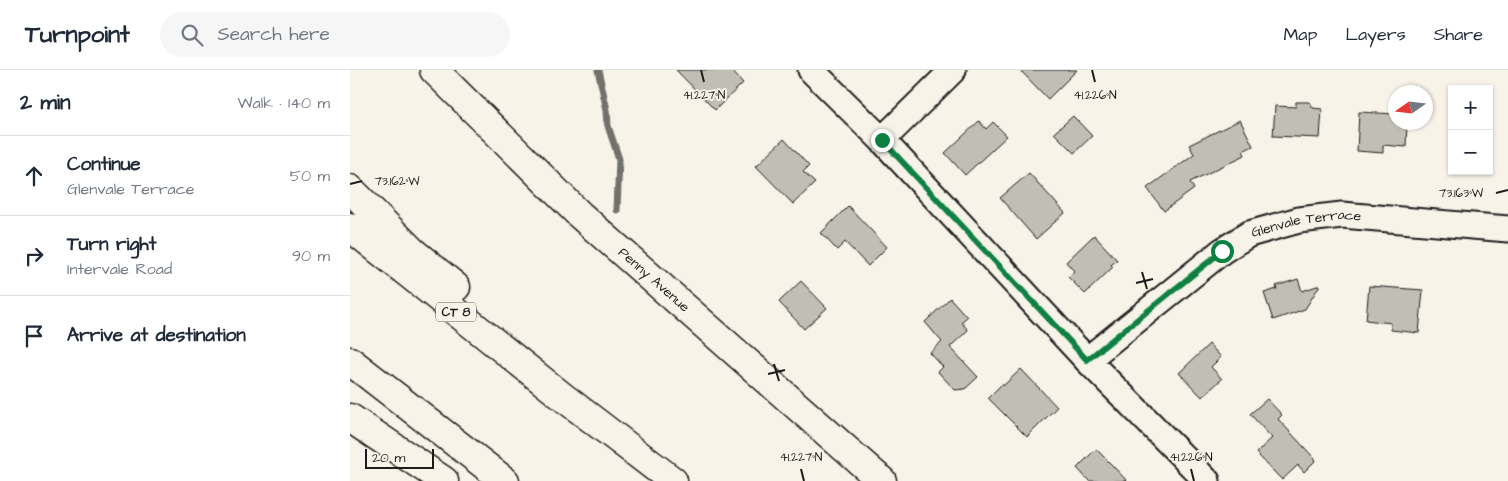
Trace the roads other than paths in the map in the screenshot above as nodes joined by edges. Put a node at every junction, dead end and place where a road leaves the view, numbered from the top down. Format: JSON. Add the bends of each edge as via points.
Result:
{"nodes":[{"id":1,"x":434,"y":70,"type":"edge"},
{"id":2,"x":811,"y":70,"type":"edge"},
{"id":3,"x":953,"y":70,"type":"edge"},
{"id":4,"x":882,"y":140,"type":"junction"},
{"id":5,"x":350,"y":189,"type":"edge"},
{"id":6,"x":350,"y":227,"type":"edge"},
{"id":7,"x":1508,"y":229,"type":"edge"},
{"id":8,"x":1087,"y":360,"type":"junction"},
{"id":9,"x":350,"y":361,"type":"edge"},
{"id":10,"x":563,"y":397,"type":"junction"},
{"id":11,"x":350,"y":418,"type":"edge"},
{"id":12,"x":444,"y":481,"type":"edge"},
{"id":13,"x":505,"y":481,"type":"edge"},
{"id":14,"x":674,"y":481,"type":"edge"},
{"id":15,"x":882,"y":481,"type":"edge"},
{"id":16,"x":1207,"y":481,"type":"edge"}],
"edges":[{"from":1,"to":15,"type":"main road","name":"Penny Avenue","via":[[580,215]]},
{"from":2,"to":4,"type":"street"},
{"from":3,"to":4,"type":"street"},
{"from":4,"to":8,"type":"street"},
{"from":5,"to":10,"type":"main road","via":[[412,251],[495,319]]},
{"from":6,"to":10,"type":"main road","number":"CT 8"},
{"from":7,"to":8,"type":"street","name":"Glenvale Terrace","via":[[1342,215],[1299,220],[1249,234],[1222,251]]},
{"from":8,"to":16,"type":"street"},
{"from":9,"to":13,"type":"main road"},
{"from":10,"to":14,"type":"main road","number":"CT 8"},
{"from":11,"to":12,"type":"main road"}]}
